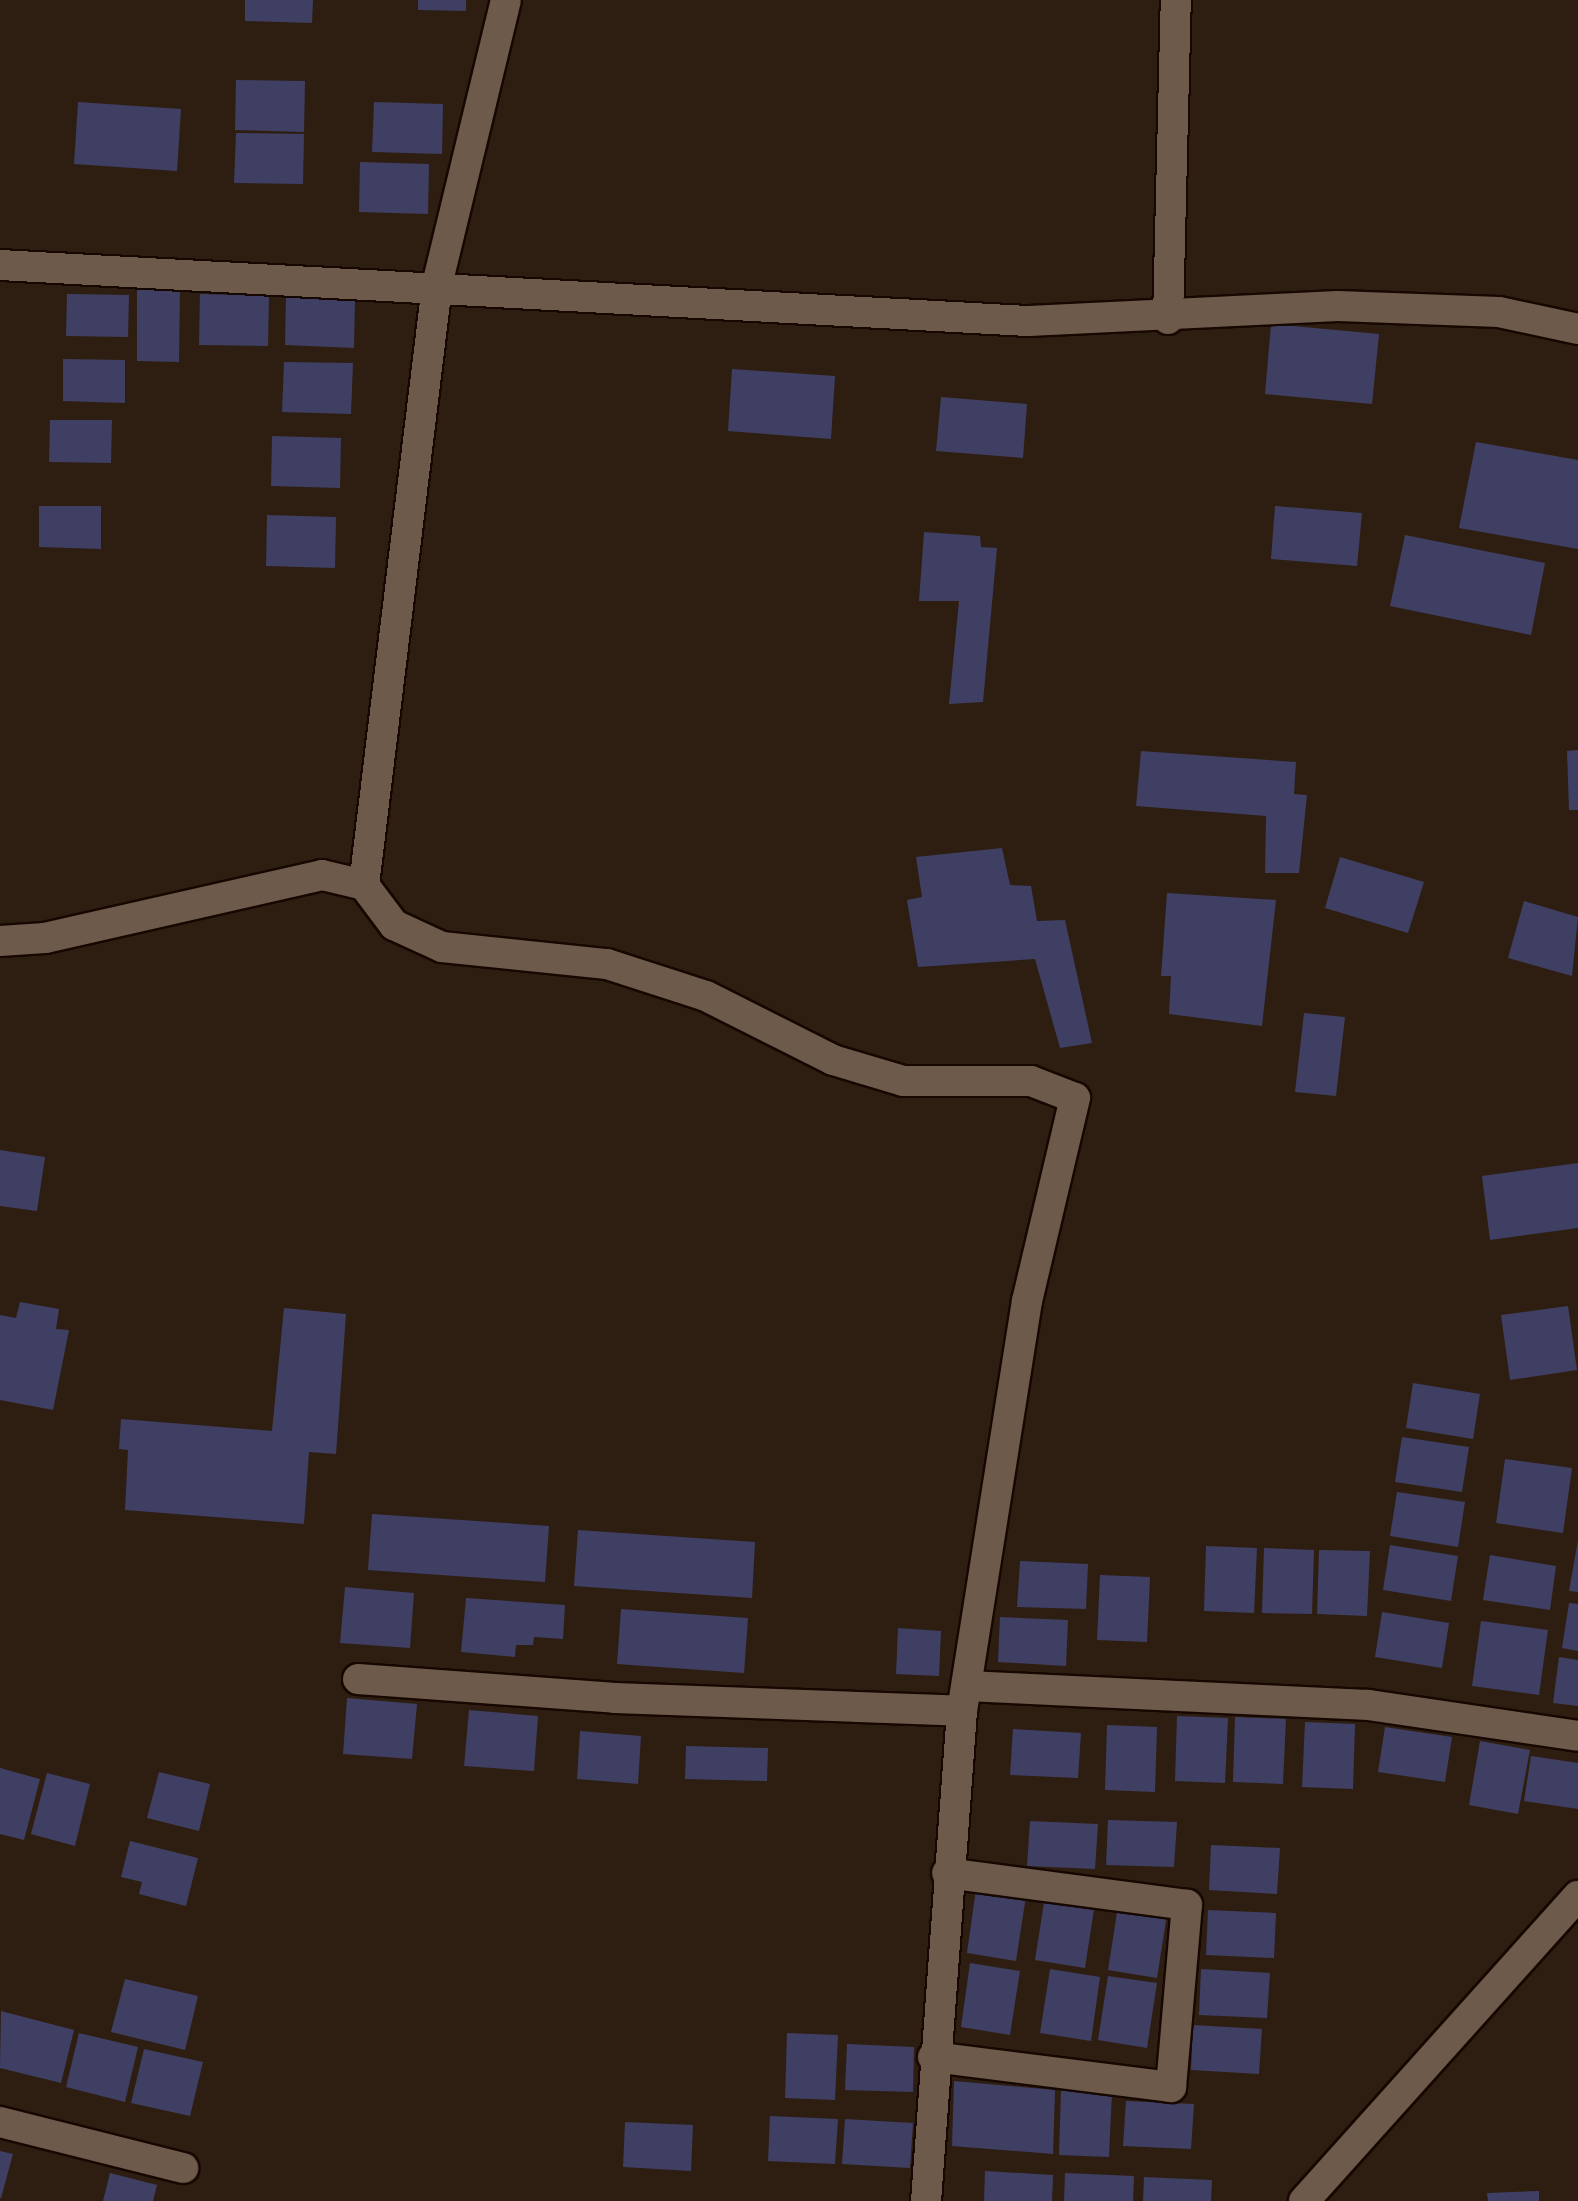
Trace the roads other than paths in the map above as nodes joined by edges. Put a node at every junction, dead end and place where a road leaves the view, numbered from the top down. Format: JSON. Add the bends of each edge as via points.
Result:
{"nodes":[{"id":1,"x":506,"y":0,"type":"edge"},
{"id":2,"x":1176,"y":0,"type":"edge"},
{"id":3,"x":0,"y":265,"type":"edge"},
{"id":4,"x":438,"y":285,"type":"junction"},
{"id":5,"x":1168,"y":319,"type":"junction"},
{"id":6,"x":1578,"y":329,"type":"edge"},
{"id":7,"x":364,"y":885,"type":"junction"},
{"id":8,"x":0,"y":941,"type":"edge"},
{"id":9,"x":358,"y":1678,"type":"dead end"},
{"id":10,"x":964,"y":1699,"type":"junction"},
{"id":11,"x":1578,"y":1736,"type":"edge"},
{"id":12,"x":947,"y":1873,"type":"junction"},
{"id":13,"x":1578,"y":1896,"type":"edge"},
{"id":14,"x":933,"y":2057,"type":"junction"},
{"id":15,"x":0,"y":2122,"type":"edge"},
{"id":16,"x":183,"y":2168,"type":"dead end"},
{"id":17,"x":926,"y":2201,"type":"edge"},
{"id":18,"x":1304,"y":2201,"type":"edge"}],
"edges":[{"from":1,"to":4,"type":"street"},
{"from":2,"to":5,"type":"street"},
{"from":3,"to":4,"type":"street"},
{"from":4,"to":5,"type":"street","via":[[1029,321]]},
{"from":4,"to":7,"type":"street"},
{"from":5,"to":6,"type":"street","via":[[1338,306],[1499,312]]},
{"from":7,"to":8,"type":"street","via":[[322,875],[45,938]]},
{"from":7,"to":10,"type":"street","via":[[394,925],[442,947],[607,964],[706,996],[833,1060],[903,1081],[1031,1082],[1076,1098],[1024,1319]]},
{"from":9,"to":10,"type":"street","via":[[615,1698]]},
{"from":10,"to":11,"type":"street","via":[[1369,1704]]},
{"from":10,"to":12,"type":"street"},
{"from":12,"to":14,"type":"street"},
{"from":12,"to":14,"type":"street","via":[[1187,1905],[1172,2087]]},
{"from":13,"to":18,"type":"street"},
{"from":14,"to":17,"type":"street"},
{"from":15,"to":16,"type":"street"}]}
